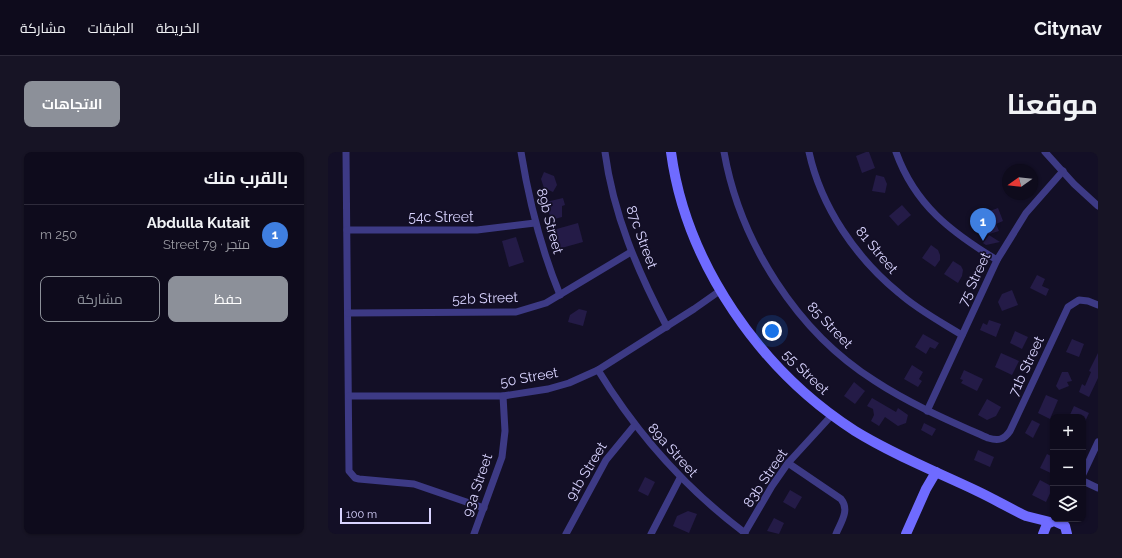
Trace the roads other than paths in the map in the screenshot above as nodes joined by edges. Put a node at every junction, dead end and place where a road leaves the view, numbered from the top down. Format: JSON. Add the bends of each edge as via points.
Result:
{"nodes":[{"id":1,"x":346,"y":152,"type":"edge"},
{"id":2,"x":521,"y":152,"type":"edge"},
{"id":3,"x":605,"y":152,"type":"edge"},
{"id":4,"x":671,"y":152,"type":"edge"},
{"id":5,"x":724,"y":152,"type":"edge"},
{"id":6,"x":809,"y":152,"type":"edge"},
{"id":7,"x":896,"y":152,"type":"edge"},
{"id":8,"x":1045,"y":152,"type":"edge"},
{"id":9,"x":1063,"y":171,"type":"junction"},
{"id":10,"x":1098,"y":206,"type":"edge"},
{"id":11,"x":536,"y":223,"type":"junction"},
{"id":12,"x":347,"y":230,"type":"junction"},
{"id":13,"x":631,"y":252,"type":"junction"},
{"id":14,"x":997,"y":260,"type":"junction"},
{"id":15,"x":722,"y":292,"type":"junction"},
{"id":16,"x":560,"y":295,"type":"junction"},
{"id":17,"x":1098,"y":305,"type":"edge"},
{"id":18,"x":348,"y":313,"type":"junction"},
{"id":19,"x":667,"y":327,"type":"junction"},
{"id":20,"x":962,"y":335,"type":"junction"},
{"id":21,"x":598,"y":370,"type":"junction"},
{"id":22,"x":349,"y":396,"type":"junction"},
{"id":23,"x":503,"y":396,"type":"junction"},
{"id":24,"x":927,"y":411,"type":"junction"},
{"id":25,"x":830,"y":414,"type":"junction"},
{"id":26,"x":634,"y":426,"type":"junction"},
{"id":27,"x":999,"y":440,"type":"joint"},
{"id":28,"x":1098,"y":442,"type":"edge"},
{"id":29,"x":788,"y":463,"type":"junction"},
{"id":30,"x":1086,"y":468,"type":"edge"},
{"id":31,"x":934,"y":472,"type":"junction"},
{"id":32,"x":680,"y":478,"type":"junction"},
{"id":33,"x":1086,"y":482,"type":"edge"},
{"id":34,"x":1098,"y":488,"type":"edge"},
{"id":35,"x":484,"y":508,"type":"junction"},
{"id":36,"x":1026,"y":516,"type":"junction"},
{"id":37,"x":1050,"y":520,"type":"edge"},
{"id":38,"x":1053,"y":522,"type":"edge"},
{"id":39,"x":1058,"y":522,"type":"edge"},
{"id":40,"x":1067,"y":528,"type":"edge"},
{"id":41,"x":474,"y":534,"type":"edge"},
{"id":42,"x":566,"y":534,"type":"edge"},
{"id":43,"x":651,"y":534,"type":"edge"},
{"id":44,"x":744,"y":534,"type":"edge"},
{"id":45,"x":836,"y":534,"type":"edge"},
{"id":46,"x":906,"y":534,"type":"edge"},
{"id":47,"x":1043,"y":534,"type":"edge"}],
"edges":[{"from":1,"to":12,"type":"street"},
{"from":2,"to":11,"type":"street","name":"89b Street"},
{"from":3,"to":13,"type":"street","name":"87c Street","via":[[616,206]]},
{"from":4,"to":15,"type":"street","name":"55 Street","via":[[686,212]]},
{"from":5,"to":24,"type":"street","name":"85 Street","via":[[734,191],[756,246],[770,272],[800,313],[853,366]]},
{"from":6,"to":20,"type":"street","name":"81 Street","via":[[829,205],[868,264],[919,309]]},
{"from":7,"to":14,"type":"street","via":[[912,186],[936,216],[954,233]]},
{"from":8,"to":9,"type":"street"},
{"from":9,"to":10,"type":"street"},
{"from":9,"to":14,"type":"street","name":"75 Street","via":[[1026,213]]},
{"from":11,"to":12,"type":"street","name":"54c Street","via":[[477,230]]},
{"from":11,"to":16,"type":"street","name":"89b Street","via":[[546,260]]},
{"from":12,"to":18,"type":"street"},
{"from":13,"to":16,"type":"street","name":"52b Street"},
{"from":13,"to":19,"type":"street","name":"87c Street"},
{"from":14,"to":20,"type":"street","name":"75 Street"},
{"from":15,"to":19,"type":"street","name":"50 Street"},
{"from":15,"to":25,"type":"street","name":"55 Street","via":[[772,361]]},
{"from":16,"to":18,"type":"street","name":"52b Street","via":[[516,312]]},
{"from":17,"to":27,"type":"street","name":"71b Street","via":[[1084,300],[1075,301],[1068,307],[1010,431]]},
{"from":18,"to":22,"type":"street"},
{"from":19,"to":21,"type":"street","name":"50 Street"},
{"from":20,"to":24,"type":"street","name":"75 Street"},
{"from":21,"to":23,"type":"street","name":"50 Street","via":[[548,389]]},
{"from":21,"to":26,"type":"street","name":"89a Street"},
{"from":22,"to":23,"type":"street","name":"50 Street"},
{"from":22,"to":35,"type":"street","via":[[348,467],[352,475],[359,479],[414,484]]},
{"from":23,"to":35,"type":"street","name":"93a Street","via":[[503,450],[499,469]]},
{"from":24,"to":27,"type":"street","name":"85 Street","via":[[988,438]]},
{"from":25,"to":29,"type":"street","name":"83b Street"},
{"from":25,"to":31,"type":"street","name":"55 Street","via":[[869,439]]},
{"from":26,"to":32,"type":"street","name":"89a Street"},
{"from":26,"to":42,"type":"street","name":"91b Street","via":[[602,466]]},
{"from":28,"to":30,"type":"street"},
{"from":29,"to":44,"type":"street","name":"83b Street"},
{"from":29,"to":45,"type":"street","via":[[844,502],[845,512]]},
{"from":31,"to":36,"type":"street","name":"55 Street"},
{"from":31,"to":46,"type":"street"},
{"from":32,"to":43,"type":"street"},
{"from":32,"to":44,"type":"street","name":"89a Street"},
{"from":33,"to":34,"type":"street"},
{"from":35,"to":41,"type":"street","name":"93a Street"},
{"from":36,"to":37,"type":"street","name":"55 Street"},
{"from":36,"to":47,"type":"street","name":"55 Street"},
{"from":38,"to":47,"type":"street","via":[[1044,528]]},
{"from":39,"to":40,"type":"street","name":"55 Street"}]}
